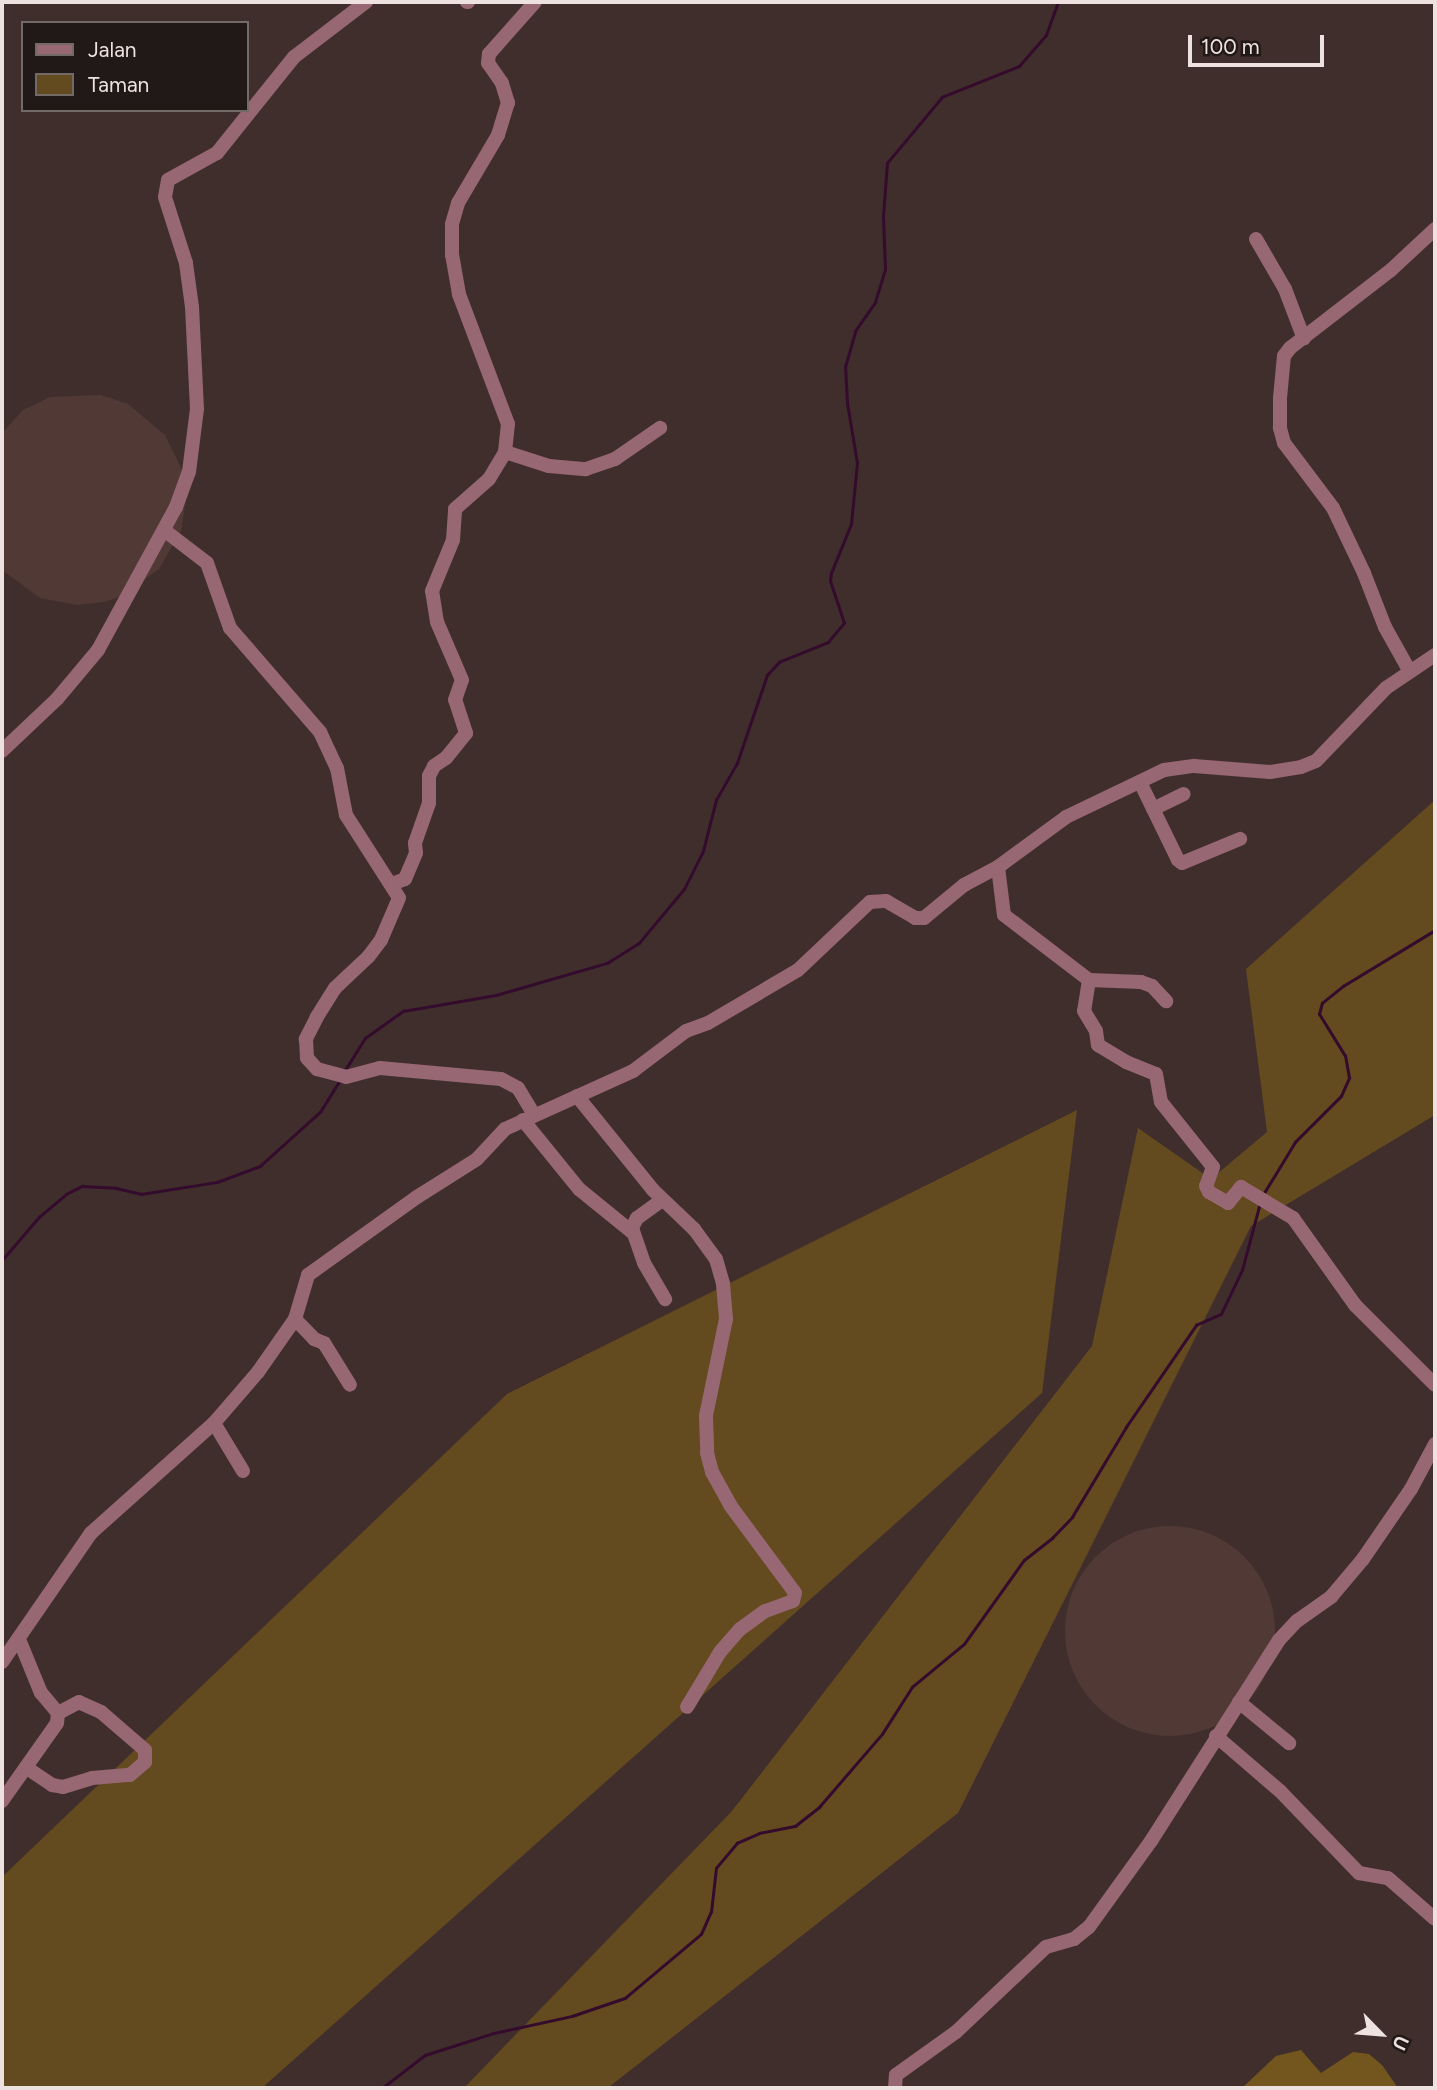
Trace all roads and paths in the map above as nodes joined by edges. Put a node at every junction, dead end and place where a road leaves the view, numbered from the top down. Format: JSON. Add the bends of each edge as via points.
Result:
{"nodes":[{"id":1,"x":366,"y":2,"type":"edge"},
{"id":2,"x":535,"y":2,"type":"edge"},
{"id":3,"x":1435,"y":229,"type":"edge"},
{"id":4,"x":1256,"y":239,"type":"dead end"},
{"id":5,"x":1304,"y":339,"type":"junction"},
{"id":6,"x":660,"y":428,"type":"dead end"},
{"id":7,"x":505,"y":452,"type":"junction"},
{"id":8,"x":164,"y":530,"type":"junction"},
{"id":9,"x":1435,"y":655,"type":"edge"},
{"id":10,"x":1409,"y":670,"type":"junction"},
{"id":11,"x":2,"y":751,"type":"edge"},
{"id":12,"x":1140,"y":782,"type":"junction"},
{"id":13,"x":1184,"y":794,"type":"dead end"},
{"id":14,"x":1153,"y":808,"type":"junction"},
{"id":15,"x":1240,"y":839,"type":"dead end"},
{"id":16,"x":998,"y":867,"type":"junction"},
{"id":17,"x":392,"y":884,"type":"junction"},
{"id":18,"x":1089,"y":980,"type":"junction"},
{"id":19,"x":1166,"y":1002,"type":"dead end"},
{"id":20,"x":578,"y":1096,"type":"junction"},
{"id":21,"x":529,"y":1118,"type":"junction"},
{"id":22,"x":663,"y":1200,"type":"junction"},
{"id":23,"x":632,"y":1232,"type":"junction"},
{"id":24,"x":665,"y":1299,"type":"dead end"},
{"id":25,"x":295,"y":1319,"type":"junction"},
{"id":26,"x":350,"y":1385,"type":"dead end"},
{"id":27,"x":1435,"y":1385,"type":"edge"},
{"id":28,"x":214,"y":1423,"type":"junction"},
{"id":29,"x":1435,"y":1444,"type":"edge"},
{"id":30,"x":243,"y":1471,"type":"dead end"},
{"id":31,"x":19,"y":1639,"type":"junction"},
{"id":32,"x":2,"y":1662,"type":"edge"},
{"id":33,"x":1239,"y":1702,"type":"junction"},
{"id":34,"x":687,"y":1707,"type":"dead end"},
{"id":35,"x":58,"y":1713,"type":"junction"},
{"id":36,"x":1216,"y":1736,"type":"junction"},
{"id":37,"x":1289,"y":1743,"type":"dead end"},
{"id":38,"x":27,"y":1768,"type":"junction"},
{"id":39,"x":2,"y":1801,"type":"edge"},
{"id":40,"x":1435,"y":1919,"type":"edge"},
{"id":41,"x":895,"y":2088,"type":"edge"}],
"edges":[{"from":1,"to":8,"type":"street","via":[[294,57],[217,153],[173,174],[166,183],[164,197],[181,244],[191,292],[197,409],[192,463]]},
{"from":2,"to":7,"type":"street","via":[[489,54],[488,63],[502,83],[508,103],[498,135],[458,203],[451,240],[458,295],[507,416]]},
{"from":3,"to":5,"type":"street"},
{"from":4,"to":5,"type":"street","via":[[1285,289]]},
{"from":5,"to":10,"type":"street","via":[[1284,356],[1279,409],[1282,435],[1289,452],[1333,508]]},
{"from":6,"to":7,"type":"street","via":[[605,464],[586,469],[549,466]]},
{"from":7,"to":17,"type":"street","via":[[489,479],[455,509],[453,540],[434,584],[437,622],[462,680],[455,700],[466,733],[446,758],[433,766],[416,853],[405,878]]},
{"from":8,"to":11,"type":"street","via":[[92,658]]},
{"from":8,"to":17,"type":"street","via":[[207,563],[230,628],[320,732],[337,768],[346,815]]},
{"from":9,"to":10,"type":"street"},
{"from":10,"to":12,"type":"street","via":[[1310,764],[1254,772],[1176,767]]},
{"from":12,"to":14,"type":"street"},
{"from":12,"to":16,"type":"street","via":[[1066,817]]},
{"from":13,"to":14,"type":"street"},
{"from":14,"to":15,"type":"street","via":[[1182,863]]},
{"from":16,"to":18,"type":"street","via":[[1004,915]]},
{"from":16,"to":20,"type":"street","via":[[964,885],[924,918],[915,918],[886,901],[870,902],[798,970],[708,1023],[685,1031],[633,1071]]},
{"from":17,"to":21,"type":"street","via":[[399,898],[381,940],[331,994],[306,1039],[305,1052],[311,1063],[342,1076],[380,1068],[501,1079],[517,1088]]},
{"from":18,"to":19,"type":"street","via":[[1141,982],[1152,986]]},
{"from":18,"to":27,"type":"street","via":[[1084,1011],[1098,1045],[1156,1074],[1161,1102],[1213,1167],[1206,1186],[1209,1192],[1228,1203],[1241,1187],[1293,1218],[1355,1305]]},
{"from":20,"to":21,"type":"street"},
{"from":20,"to":22,"type":"street"},
{"from":21,"to":23,"type":"street","via":[[579,1189]]},
{"from":21,"to":25,"type":"street","via":[[500,1133],[469,1165],[311,1271]]},
{"from":22,"to":23,"type":"street","via":[[635,1220]]},
{"from":22,"to":34,"type":"street","via":[[703,1238],[721,1271],[726,1319],[705,1429],[712,1472],[730,1505],[795,1593],[793,1601],[765,1611],[740,1629],[720,1652]]},
{"from":23,"to":24,"type":"street"},
{"from":25,"to":26,"type":"street","via":[[324,1343]]},
{"from":25,"to":28,"type":"street"},
{"from":28,"to":30,"type":"street"},
{"from":28,"to":31,"type":"street","via":[[96,1527]]},
{"from":29,"to":33,"type":"street","via":[[1411,1489],[1363,1559],[1331,1597],[1279,1640]]},
{"from":31,"to":32,"type":"street"},
{"from":31,"to":35,"type":"street","via":[[41,1693]]},
{"from":33,"to":36,"type":"street"},
{"from":33,"to":37,"type":"street"},
{"from":35,"to":38,"type":"street","via":[[57,1723]]},
{"from":35,"to":38,"type":"street","via":[[79,1702],[101,1712],[145,1750],[145,1762],[130,1775],[93,1778],[63,1787]]},
{"from":36,"to":40,"type":"street","via":[[1280,1791],[1359,1873],[1388,1878]]},
{"from":36,"to":41,"type":"street","via":[[1151,1841],[1089,1927],[1074,1939],[1046,1947],[956,2032],[896,2075]]},
{"from":38,"to":39,"type":"street"}]}
